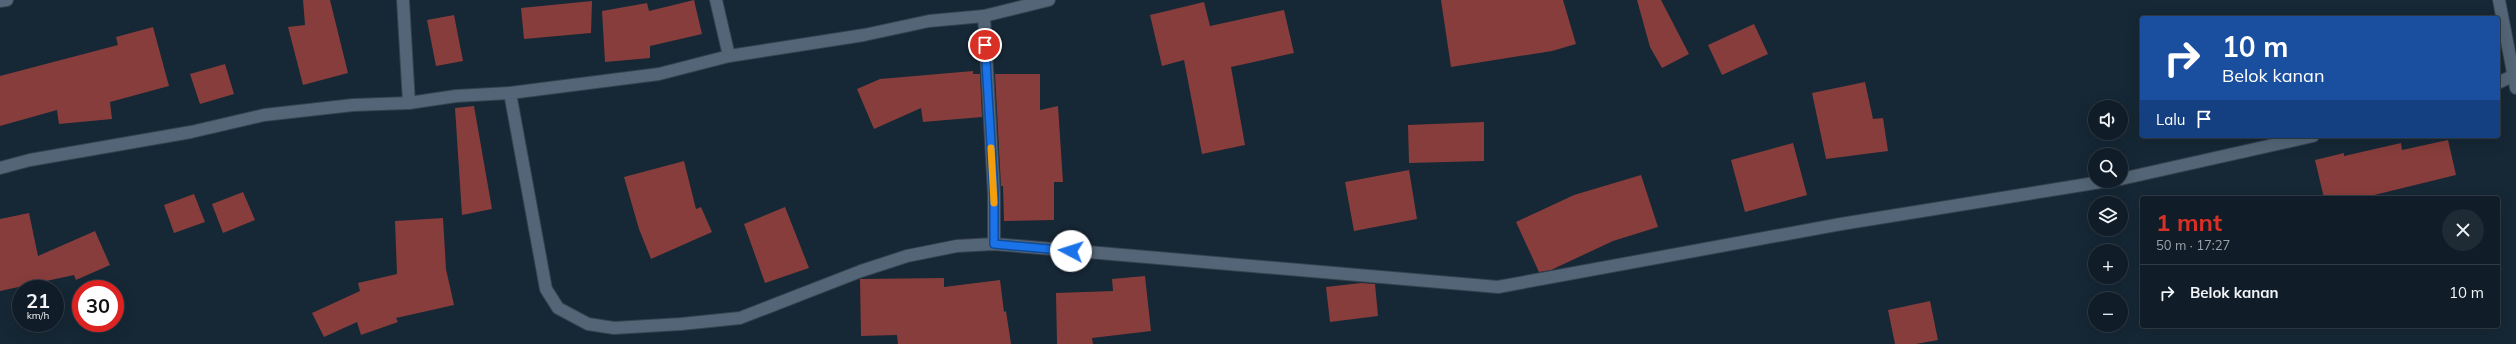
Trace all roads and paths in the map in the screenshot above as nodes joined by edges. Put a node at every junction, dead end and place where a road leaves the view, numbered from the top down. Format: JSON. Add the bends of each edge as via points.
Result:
{"nodes":[{"id":1,"x":7,"y":0,"type":"edge"},
{"id":2,"x":403,"y":0,"type":"edge"},
{"id":3,"x":716,"y":0,"type":"edge"},
{"id":4,"x":1049,"y":0,"type":"edge"},
{"id":5,"x":2499,"y":0,"type":"edge"},
{"id":6,"x":0,"y":1,"type":"edge"},
{"id":7,"x":984,"y":16,"type":"junction"},
{"id":8,"x":729,"y":56,"type":"junction"},
{"id":9,"x":2516,"y":74,"type":"edge"},
{"id":10,"x":2500,"y":82,"type":"edge"},
{"id":11,"x":2516,"y":88,"type":"edge"},
{"id":12,"x":510,"y":94,"type":"junction"},
{"id":13,"x":409,"y":103,"type":"junction"},
{"id":14,"x":2304,"y":138,"type":"edge"},
{"id":15,"x":0,"y":168,"type":"edge"},
{"id":16,"x":2128,"y":177,"type":"edge"},
{"id":17,"x":2088,"y":184,"type":"edge"},
{"id":18,"x":994,"y":244,"type":"junction"}],
"edges":[{"from":1,"to":6,"type":"street"},
{"from":2,"to":13,"type":"street"},
{"from":3,"to":8,"type":"street"},
{"from":4,"to":7,"type":"street"},
{"from":5,"to":9,"type":"street"},
{"from":7,"to":8,"type":"street","via":[[929,21],[864,35]]},
{"from":7,"to":18,"type":"street","via":[[994,194]]},
{"from":8,"to":12,"type":"street","via":[[659,74]]},
{"from":9,"to":10,"type":"street"},
{"from":9,"to":11,"type":"street"},
{"from":12,"to":13,"type":"street","via":[[456,96]]},
{"from":12,"to":18,"type":"street","via":[[546,289],[558,308],[588,324],[614,328],[740,318],[907,256],[957,246]]},
{"from":13,"to":15,"type":"street","via":[[353,105],[264,115],[191,132],[30,160]]},
{"from":14,"to":16,"type":"street"},
{"from":17,"to":18,"type":"street","via":[[1841,224],[1498,287]]}]}
